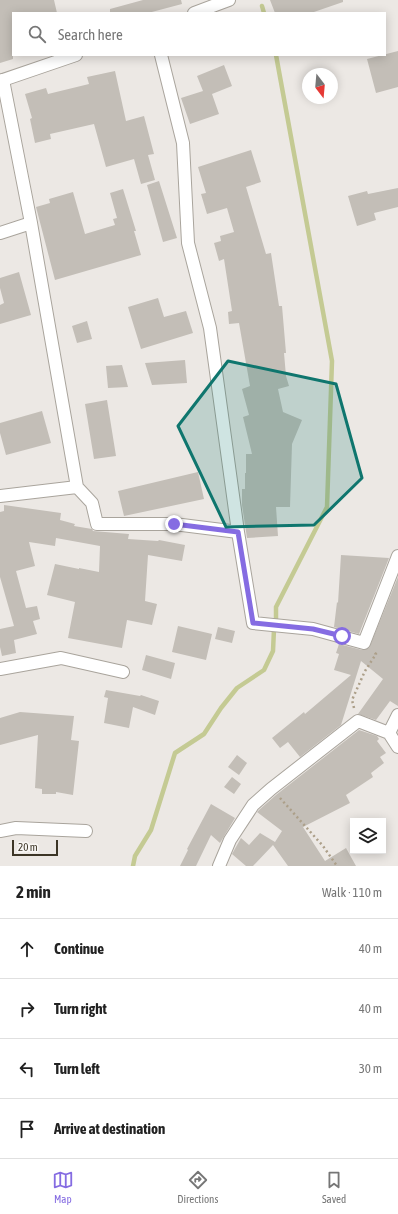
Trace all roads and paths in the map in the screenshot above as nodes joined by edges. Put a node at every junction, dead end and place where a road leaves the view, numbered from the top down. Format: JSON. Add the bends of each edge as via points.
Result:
{"nodes":[{"id":1,"x":229,"y":0,"type":"edge"},
{"id":2,"x":197,"y":12,"type":"edge"},
{"id":3,"x":73,"y":56,"type":"edge"},
{"id":4,"x":161,"y":56,"type":"edge"},
{"id":5,"x":2,"y":81,"type":"edge"},
{"id":6,"x":31,"y":223,"type":"junction"},
{"id":7,"x":0,"y":233,"type":"edge"},
{"id":8,"x":78,"y":487,"type":"junction"},
{"id":9,"x":0,"y":496,"type":"edge"},
{"id":10,"x":238,"y":532,"type":"junction"},
{"id":11,"x":398,"y":556,"type":"edge"},
{"id":12,"x":364,"y":643,"type":"junction"},
{"id":13,"x":0,"y":669,"type":"edge"},
{"id":14,"x":123,"y":672,"type":"dead end"},
{"id":15,"x":398,"y":715,"type":"edge"},
{"id":16,"x":358,"y":721,"type":"junction"},
{"id":17,"x":389,"y":733,"type":"junction"},
{"id":18,"x":398,"y":747,"type":"edge"},
{"id":19,"x":271,"y":788,"type":"junction"},
{"id":20,"x":0,"y":830,"type":"edge"},
{"id":21,"x":86,"y":831,"type":"dead end"},
{"id":22,"x":219,"y":866,"type":"edge"},
{"id":23,"x":337,"y":866,"type":"edge"}],
"edges":[{"from":1,"to":2,"type":"street"},
{"from":3,"to":5,"type":"street"},
{"from":4,"to":10,"type":"street","via":[[183,143],[188,243],[210,328]]},
{"from":5,"to":6,"type":"street"},
{"from":6,"to":7,"type":"street"},
{"from":6,"to":8,"type":"street"},
{"from":8,"to":9,"type":"street"},
{"from":8,"to":10,"type":"street","via":[[92,504],[97,524],[174,524]]},
{"from":10,"to":12,"type":"street","via":[[253,623],[313,629]]},
{"from":11,"to":12,"type":"street"},
{"from":12,"to":16,"type":"path","via":[[376,654],[364,671],[352,700]]},
{"from":13,"to":14,"type":"street","via":[[61,658]]},
{"from":15,"to":17,"type":"street"},
{"from":16,"to":17,"type":"street"},
{"from":16,"to":19,"type":"street"},
{"from":17,"to":18,"type":"street"},
{"from":19,"to":22,"type":"street","via":[[253,805],[230,840]]},
{"from":19,"to":23,"type":"path","via":[[323,846]]},
{"from":20,"to":21,"type":"street","via":[[16,828]]}]}
